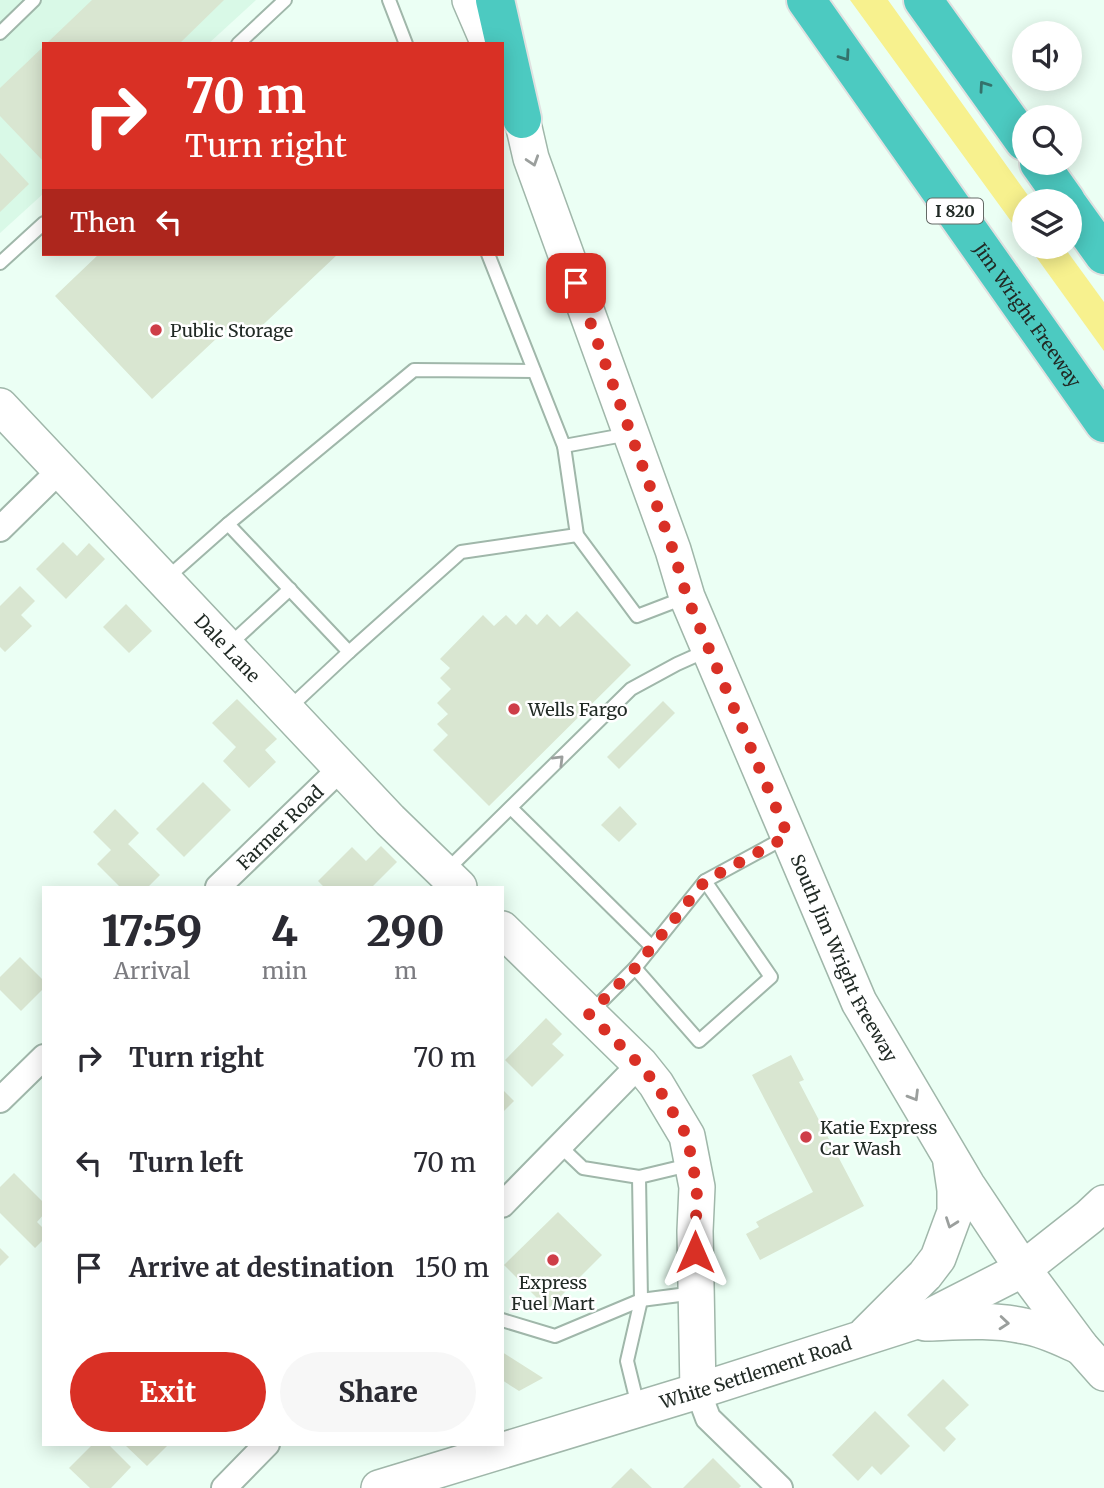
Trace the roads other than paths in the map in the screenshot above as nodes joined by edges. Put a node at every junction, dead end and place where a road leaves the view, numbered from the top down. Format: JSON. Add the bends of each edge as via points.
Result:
{"nodes":[{"id":1,"x":34,"y":0,"type":"edge"},
{"id":2,"x":285,"y":0,"type":"edge"},
{"id":3,"x":389,"y":0,"type":"edge"},
{"id":4,"x":470,"y":0,"type":"edge"},
{"id":5,"x":495,"y":0,"type":"edge"},
{"id":6,"x":806,"y":0,"type":"edge"},
{"id":7,"x":923,"y":0,"type":"edge"},
{"id":8,"x":0,"y":33,"type":"edge"},
{"id":9,"x":240,"y":42,"type":"edge"},
{"id":10,"x":405,"y":42,"type":"edge"},
{"id":11,"x":488,"y":42,"type":"edge"},
{"id":12,"x":504,"y":78,"type":"edge"},
{"id":13,"x":522,"y":119,"type":"junction"},
{"id":14,"x":1012,"y":125,"type":"edge"},
{"id":15,"x":1082,"y":224,"type":"edge"},
{"id":16,"x":42,"y":225,"type":"edge"},
{"id":17,"x":1104,"y":255,"type":"edge"},
{"id":18,"x":489,"y":256,"type":"edge"},
{"id":19,"x":0,"y":264,"type":"edge"},
{"id":20,"x":534,"y":371,"type":"junction"},
{"id":21,"x":0,"y":406,"type":"edge"},
{"id":22,"x":1104,"y":423,"type":"edge"},
{"id":23,"x":631,"y":434,"type":"junction"},
{"id":24,"x":564,"y":446,"type":"junction"},
{"id":25,"x":60,"y":470,"type":"junction"},
{"id":26,"x":228,"y":524,"type":"junction"},
{"id":27,"x":0,"y":529,"type":"edge"},
{"id":28,"x":578,"y":535,"type":"junction"},
{"id":29,"x":164,"y":581,"type":"junction"},
{"id":30,"x":290,"y":589,"type":"junction"},
{"id":31,"x":687,"y":597,"type":"junction"},
{"id":32,"x":227,"y":647,"type":"junction"},
{"id":33,"x":709,"y":650,"type":"junction"},
{"id":34,"x":349,"y":652,"type":"junction"},
{"id":35,"x":286,"y":710,"type":"junction"},
{"id":36,"x":341,"y":768,"type":"junction"},
{"id":37,"x":511,"y":808,"type":"junction"},
{"id":38,"x":788,"y":836,"type":"junction"},
{"id":39,"x":451,"y":880,"type":"edge"},
{"id":40,"x":705,"y":881,"type":"junction"},
{"id":41,"x":219,"y":886,"type":"edge"},
{"id":42,"x":504,"y":931,"type":"edge"},
{"id":43,"x":652,"y":947,"type":"junction"},
{"id":44,"x":635,"y":968,"type":"junction"},
{"id":45,"x":589,"y":1014,"type":"junction"},
{"id":46,"x":42,"y":1060,"type":"edge"},
{"id":47,"x":640,"y":1065,"type":"junction"},
{"id":48,"x":0,"y":1100,"type":"edge"},
{"id":49,"x":560,"y":1146,"type":"junction"},
{"id":50,"x":950,"y":1156,"type":"junction"},
{"id":51,"x":693,"y":1164,"type":"junction"},
{"id":52,"x":639,"y":1177,"type":"junction"},
{"id":53,"x":504,"y":1203,"type":"edge"},
{"id":54,"x":1104,"y":1203,"type":"edge"},
{"id":55,"x":1023,"y":1269,"type":"junction"},
{"id":56,"x":696,"y":1293,"type":"junction"},
{"id":57,"x":641,"y":1300,"type":"junction"},
{"id":58,"x":504,"y":1321,"type":"edge"},
{"id":59,"x":911,"y":1323,"type":"junction"},
{"id":60,"x":862,"y":1339,"type":"junction"},
{"id":61,"x":1081,"y":1347,"type":"junction"},
{"id":62,"x":1104,"y":1373,"type":"edge"},
{"id":63,"x":698,"y":1391,"type":"junction"},
{"id":64,"x":638,"y":1409,"type":"junction"},
{"id":65,"x":504,"y":1445,"type":"edge"},
{"id":66,"x":265,"y":1446,"type":"edge"},
{"id":67,"x":488,"y":1449,"type":"edge"},
{"id":68,"x":427,"y":1481,"type":"edge"},
{"id":69,"x":224,"y":1488,"type":"edge"},
{"id":70,"x":379,"y":1488,"type":"edge"},
{"id":71,"x":780,"y":1488,"type":"edge"}],
"edges":[{"from":1,"to":8,"type":"lane"},
{"from":2,"to":9,"type":"lane"},
{"from":3,"to":10,"type":"lane"},
{"from":4,"to":11,"type":"main road"},
{"from":5,"to":13,"type":"highway"},
{"from":6,"to":22,"type":"highway","name":"Jim Wright Freeway","number":"I 820","one_way":true},
{"from":14,"to":7,"type":"highway","one_way":true},
{"from":12,"to":13,"type":"main road","name":"South Jim Wright Freeway"},
{"from":13,"to":23,"type":"main road","name":"South Jim Wright Freeway","one_way":true,"via":[[531,158]]},
{"from":15,"to":17,"type":"highway"},
{"from":16,"to":19,"type":"lane"},
{"from":18,"to":20,"type":"lane"},
{"from":20,"to":24,"type":"lane"},
{"from":20,"to":26,"type":"lane","via":[[414,370]]},
{"from":21,"to":25,"type":"main road","name":"Dale Lane"},
{"from":23,"to":24,"type":"lane"},
{"from":23,"to":31,"type":"main road","name":"South Jim Wright Freeway"},
{"from":24,"to":28,"type":"lane"},
{"from":25,"to":27,"type":"street"},
{"from":25,"to":29,"type":"main road","name":"Dale Lane"},
{"from":26,"to":29,"type":"lane"},
{"from":26,"to":30,"type":"lane"},
{"from":28,"to":31,"type":"lane","via":[[637,616]]},
{"from":28,"to":34,"type":"lane","via":[[461,552]]},
{"from":29,"to":32,"type":"main road","name":"Dale Lane"},
{"from":30,"to":32,"type":"lane"},
{"from":30,"to":34,"type":"lane"},
{"from":31,"to":33,"type":"main road","name":"South Jim Wright Freeway"},
{"from":32,"to":35,"type":"main road","name":"Dale Lane"},
{"from":37,"to":33,"type":"lane","one_way":true,"via":[[631,689]]},
{"from":33,"to":38,"type":"main road","name":"South Jim Wright Freeway"},
{"from":34,"to":35,"type":"lane"},
{"from":35,"to":36,"type":"main road","name":"Dale Lane"},
{"from":36,"to":39,"type":"main road","name":"Dale Lane"},
{"from":36,"to":41,"type":"street","name":"Farmer Road"},
{"from":37,"to":39,"type":"lane"},
{"from":37,"to":43,"type":"lane"},
{"from":38,"to":40,"type":"lane"},
{"from":38,"to":50,"type":"main road","name":"South Jim Wright Freeway","one_way":true,"via":[[859,1002]]},
{"from":40,"to":43,"type":"lane"},
{"from":40,"to":44,"type":"lane","via":[[771,977],[699,1041]]},
{"from":42,"to":45,"type":"main road"},
{"from":43,"to":44,"type":"lane"},
{"from":44,"to":45,"type":"lane"},
{"from":45,"to":47,"type":"main road"},
{"from":46,"to":48,"type":"street"},
{"from":47,"to":49,"type":"street"},
{"from":47,"to":51,"type":"main road","via":[[687,1136]]},
{"from":49,"to":52,"type":"lane","via":[[583,1168]]},
{"from":49,"to":53,"type":"street"},
{"from":50,"to":55,"type":"main road","name":"South Jim Wright Freeway"},
{"from":50,"to":60,"type":"main road","one_way":true,"via":[[955,1212],[938,1258]]},
{"from":51,"to":52,"type":"lane"},
{"from":51,"to":56,"type":"main road"},
{"from":52,"to":57,"type":"lane"},
{"from":54,"to":55,"type":"main road","name":"White Settlement Road"},
{"from":55,"to":59,"type":"main road","name":"White Settlement Road"},
{"from":55,"to":61,"type":"main road","name":"South Jim Wright Freeway"},
{"from":56,"to":57,"type":"lane"},
{"from":56,"to":63,"type":"main road"},
{"from":57,"to":58,"type":"lane","via":[[555,1336]]},
{"from":57,"to":64,"type":"lane","via":[[627,1361]]},
{"from":59,"to":60,"type":"main road","name":"White Settlement Road"},
{"from":59,"to":61,"type":"main road","one_way":true,"via":[[1026,1326]]},
{"from":60,"to":63,"type":"main road","name":"White Settlement Road"},
{"from":61,"to":62,"type":"main road","name":"South Jim Wright Freeway"},
{"from":63,"to":64,"type":"main road","name":"White Settlement Road"},
{"from":63,"to":71,"type":"street","via":[[708,1418]]},
{"from":64,"to":65,"type":"main road","name":"White Settlement Road"},
{"from":66,"to":69,"type":"street"},
{"from":67,"to":68,"type":"main road","name":"White Settlement Road"},
{"from":68,"to":70,"type":"main road","name":"White Settlement Road"}]}
